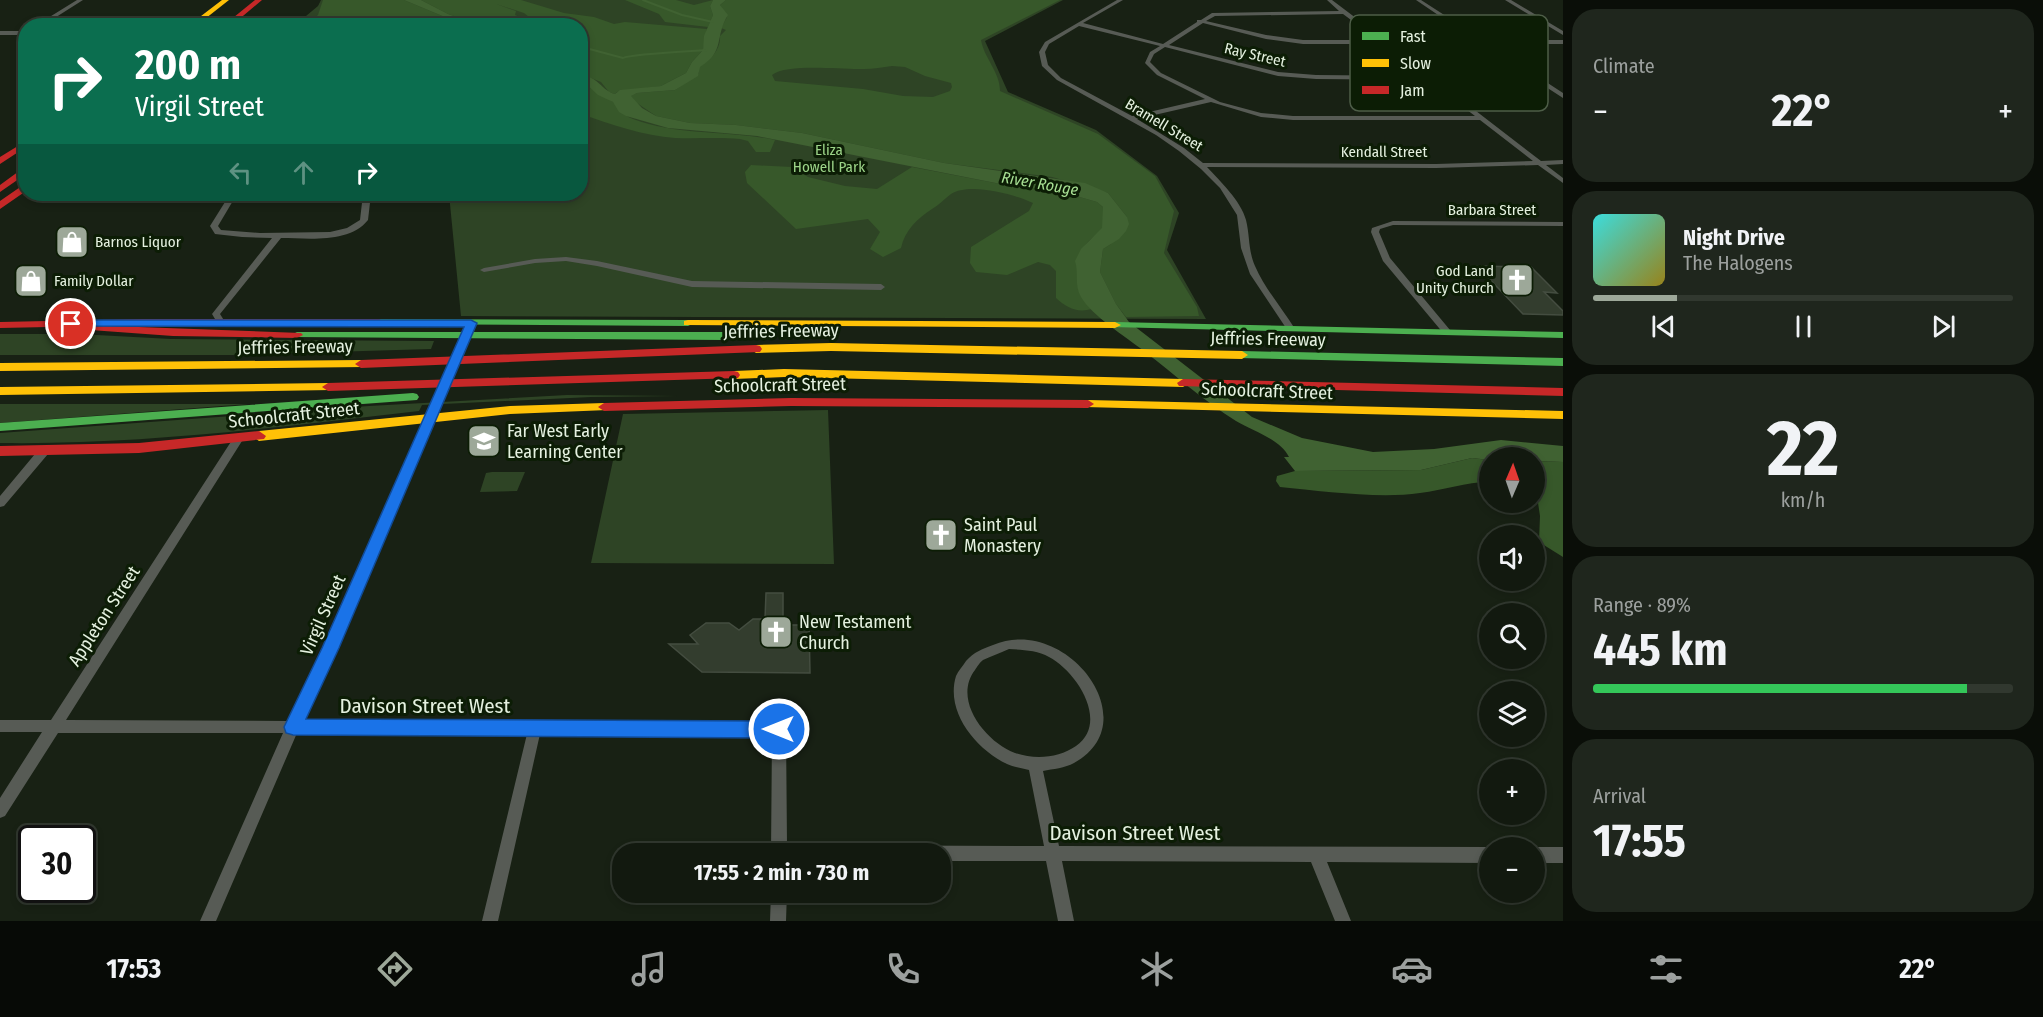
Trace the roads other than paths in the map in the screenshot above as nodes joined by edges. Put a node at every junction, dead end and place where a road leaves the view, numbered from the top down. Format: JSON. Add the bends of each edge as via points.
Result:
{"nodes":[{"id":1,"x":81,"y":0,"type":"edge"},
{"id":2,"x":226,"y":0,"type":"edge"},
{"id":3,"x":259,"y":0,"type":"edge"},
{"id":4,"x":1121,"y":0,"type":"edge"},
{"id":5,"x":1329,"y":0,"type":"edge"},
{"id":6,"x":1419,"y":0,"type":"edge"},
{"id":7,"x":1507,"y":0,"type":"edge"},
{"id":8,"x":1346,"y":12,"type":"junction"},
{"id":9,"x":1350,"y":15,"type":"edge"},
{"id":10,"x":1441,"y":15,"type":"edge"},
{"id":11,"x":1532,"y":15,"type":"edge"},
{"id":12,"x":51,"y":18,"type":"edge"},
{"id":13,"x":202,"y":18,"type":"edge"},
{"id":14,"x":236,"y":18,"type":"edge"},
{"id":15,"x":1199,"y":21,"type":"junction"},
{"id":16,"x":1078,"y":24,"type":"junction"},
{"id":17,"x":1548,"y":24,"type":"edge"},
{"id":18,"x":0,"y":33,"type":"edge"},
{"id":19,"x":18,"y":33,"type":"edge"},
{"id":20,"x":1563,"y":33,"type":"edge"},
{"id":21,"x":1350,"y":41,"type":"edge"},
{"id":22,"x":1163,"y":45,"type":"junction"},
{"id":23,"x":1350,"y":77,"type":"edge"},
{"id":24,"x":1548,"y":86,"type":"edge"},
{"id":25,"x":1563,"y":96,"type":"edge"},
{"id":26,"x":1210,"y":100,"type":"junction"},
{"id":27,"x":1473,"y":111,"type":"edge"},
{"id":28,"x":1482,"y":118,"type":"junction"},
{"id":29,"x":1129,"y":119,"type":"junction"},
{"id":30,"x":18,"y":149,"type":"edge"},
{"id":31,"x":0,"y":161,"type":"edge"},
{"id":32,"x":1538,"y":162,"type":"junction"},
{"id":33,"x":1563,"y":162,"type":"edge"},
{"id":34,"x":18,"y":164,"type":"edge"},
{"id":35,"x":1204,"y":165,"type":"junction"},
{"id":36,"x":18,"y":175,"type":"edge"},
{"id":37,"x":0,"y":177,"type":"edge"},
{"id":38,"x":1563,"y":182,"type":"edge"},
{"id":39,"x":0,"y":189,"type":"edge"},
{"id":40,"x":18,"y":192,"type":"edge"},
{"id":41,"x":229,"y":201,"type":"edge"},
{"id":42,"x":366,"y":201,"type":"edge"},
{"id":43,"x":0,"y":206,"type":"edge"},
{"id":44,"x":1563,"y":224,"type":"edge"},
{"id":45,"x":279,"y":235,"type":"junction"},
{"id":46,"x":484,"y":270,"type":"dead end"},
{"id":47,"x":881,"y":287,"type":"dead end"},
{"id":48,"x":221,"y":322,"type":"junction"},
{"id":49,"x":49,"y":324,"type":"junction"},
{"id":50,"x":0,"y":325,"type":"edge"},
{"id":51,"x":470,"y":326,"type":"junction"},
{"id":52,"x":1291,"y":329,"type":"junction"},
{"id":53,"x":1447,"y":332,"type":"junction"},
{"id":54,"x":1563,"y":335,"type":"edge"},
{"id":55,"x":831,"y":347,"type":"junction"},
{"id":56,"x":1563,"y":362,"type":"edge"},
{"id":57,"x":0,"y":367,"type":"edge"},
{"id":58,"x":691,"y":375,"type":"junction"},
{"id":59,"x":0,"y":391,"type":"edge"},
{"id":60,"x":1563,"y":392,"type":"edge"},
{"id":61,"x":432,"y":411,"type":"junction"},
{"id":62,"x":1563,"y":415,"type":"edge"},
{"id":63,"x":0,"y":427,"type":"edge"},
{"id":64,"x":238,"y":439,"type":"junction"},
{"id":65,"x":0,"y":451,"type":"edge"},
{"id":66,"x":44,"y":451,"type":"junction"},
{"id":67,"x":0,"y":503,"type":"edge"},
{"id":68,"x":0,"y":726,"type":"edge"},
{"id":69,"x":55,"y":726,"type":"junction"},
{"id":70,"x":293,"y":727,"type":"junction"},
{"id":71,"x":534,"y":728,"type":"junction"},
{"id":72,"x":1035,"y":765,"type":"junction"},
{"id":73,"x":0,"y":811,"type":"edge"},
{"id":74,"x":779,"y":843,"type":"edge"},
{"id":75,"x":951,"y":854,"type":"edge"},
{"id":76,"x":1053,"y":854,"type":"junction"},
{"id":77,"x":1316,"y":855,"type":"junction"},
{"id":78,"x":1479,"y":855,"type":"edge"},
{"id":79,"x":1545,"y":855,"type":"edge"},
{"id":80,"x":1563,"y":855,"type":"edge"},
{"id":81,"x":779,"y":903,"type":"edge"},
{"id":82,"x":208,"y":921,"type":"edge"},
{"id":83,"x":490,"y":921,"type":"edge"},
{"id":84,"x":778,"y":921,"type":"edge"},
{"id":85,"x":1066,"y":921,"type":"edge"},
{"id":86,"x":1343,"y":921,"type":"edge"}],
"edges":[{"from":1,"to":12,"type":"street"},
{"from":2,"to":13,"type":"main road"},
{"from":3,"to":14,"type":"main road"},
{"from":4,"to":16,"type":"street","name":"Bramell Street"},
{"from":5,"to":8,"type":"street"},
{"from":6,"to":10,"type":"street"},
{"from":7,"to":11,"type":"street"},
{"from":8,"to":9,"type":"street"},
{"from":8,"to":15,"type":"street","via":[[1227,12]]},
{"from":15,"to":21,"type":"street","via":[[1291,41]]},
{"from":15,"to":22,"type":"street"},
{"from":16,"to":22,"type":"street","name":"Ray Street"},
{"from":16,"to":29,"type":"street","name":"Bramell Street","via":[[1044,47],[1045,66],[1059,79]]},
{"from":17,"to":20,"type":"street"},
{"from":18,"to":19,"type":"street"},
{"from":22,"to":23,"type":"street","name":"Ray Street","via":[[1292,76]]},
{"from":22,"to":26,"type":"street","via":[[1148,56],[1150,67]]},
{"from":24,"to":25,"type":"street"},
{"from":26,"to":28,"type":"street","via":[[1242,111],[1282,117]]},
{"from":26,"to":29,"type":"street"},
{"from":27,"to":28,"type":"street"},
{"from":28,"to":32,"type":"street"},
{"from":29,"to":35,"type":"street","name":"Bramell Street"},
{"from":30,"to":31,"type":"main road"},
{"from":32,"to":33,"type":"street","name":"Kendall Street"},
{"from":32,"to":35,"type":"street","name":"Kendall Street","via":[[1436,166]]},
{"from":32,"to":38,"type":"street"},
{"from":34,"to":37,"type":"main road"},
{"from":35,"to":52,"type":"street","name":"Bramell Street","via":[[1238,209],[1244,223],[1248,261]]},
{"from":36,"to":39,"type":"main road"},
{"from":40,"to":43,"type":"main road"},
{"from":41,"to":45,"type":"street","via":[[215,223],[216,230],[226,234]]},
{"from":42,"to":45,"type":"street","via":[[364,220],[354,228],[330,234]]},
{"from":44,"to":53,"type":"street","name":"Barbara Street","via":[[1420,223],[1376,228],[1392,266]]},
{"from":45,"to":48,"type":"street","via":[[216,314]]},
{"from":46,"to":47,"type":"street","via":[[563,259],[692,284]]},
{"from":48,"to":49,"type":"main road"},
{"from":48,"to":51,"type":"main road"},
{"from":49,"to":50,"type":"main road"},
{"from":49,"to":55,"type":"main road","via":[[200,335],[772,337]]},
{"from":51,"to":52,"type":"main road","via":[[970,323]]},
{"from":51,"to":61,"type":"street","name":"Virgil Street","bridge":true},
{"from":52,"to":53,"type":"main road"},
{"from":53,"to":54,"type":"main road"},
{"from":55,"to":56,"type":"main road","name":"Jeffries Freeway"},
{"from":55,"to":57,"type":"main road","name":"Jeffries Freeway","via":[[339,364]]},
{"from":58,"to":59,"type":"main road","via":[[278,389]]},
{"from":58,"to":60,"type":"main road","via":[[1157,380]]},
{"from":58,"to":63,"type":"main road","via":[[551,391],[396,398]]},
{"from":61,"to":62,"type":"main road","name":"Schoolcraft Street","via":[[946,401]]},
{"from":61,"to":64,"type":"main road","name":"Schoolcraft Street"},
{"from":61,"to":70,"type":"street","name":"Virgil Street"},
{"from":64,"to":66,"type":"main road","name":"Schoolcraft Street"},
{"from":64,"to":69,"type":"street","name":"Appleton Street"},
{"from":65,"to":66,"type":"main road","name":"Schoolcraft Street"},
{"from":66,"to":67,"type":"street"},
{"from":68,"to":69,"type":"street","name":"Davison Street West"},
{"from":69,"to":70,"type":"street","name":"Davison Street West"},
{"from":69,"to":73,"type":"street","name":"Appleton Street"},
{"from":70,"to":71,"type":"street","name":"Davison Street West"},
{"from":70,"to":82,"type":"street","name":"Virgil Street"},
{"from":71,"to":74,"type":"street","name":"Davison Street West","via":[[779,729]]},
{"from":71,"to":83,"type":"street"},
{"from":72,"to":72,"type":"street","via":[[1059,763],[1086,746],[1096,728],[1093,696],[1085,680],[1059,656],[1025,644],[992,647],[978,654],[961,678],[962,710],[969,725],[989,746]]},
{"from":72,"to":76,"type":"street"},
{"from":75,"to":76,"type":"street","name":"Davison Street West"},
{"from":76,"to":77,"type":"street","name":"Davison Street West"},
{"from":76,"to":85,"type":"street"},
{"from":77,"to":78,"type":"street","name":"Davison Street West"},
{"from":77,"to":86,"type":"street"},
{"from":79,"to":80,"type":"street"},
{"from":81,"to":84,"type":"street"}]}
